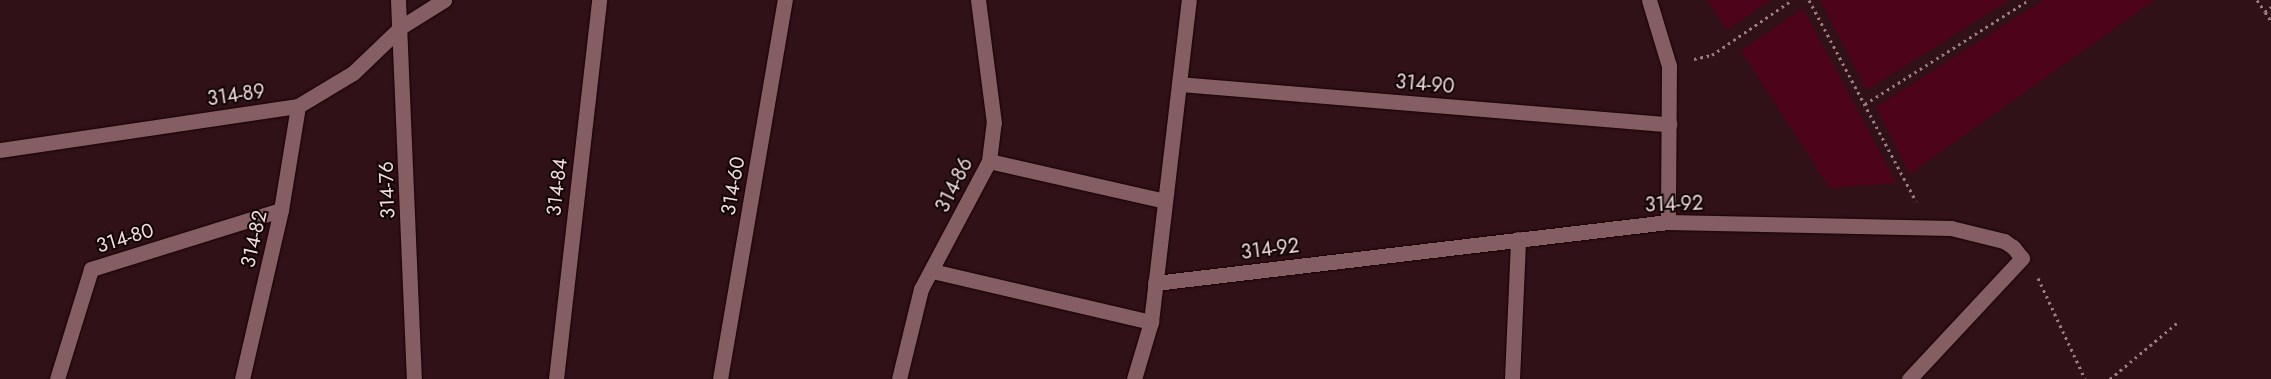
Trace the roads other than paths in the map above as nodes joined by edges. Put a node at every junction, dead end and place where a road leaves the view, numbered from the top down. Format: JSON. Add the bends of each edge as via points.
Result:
{"nodes":[{"id":1,"x":398,"y":0,"type":"edge"},
{"id":2,"x":444,"y":0,"type":"edge"},
{"id":3,"x":599,"y":0,"type":"edge"},
{"id":4,"x":785,"y":0,"type":"edge"},
{"id":5,"x":978,"y":0,"type":"edge"},
{"id":6,"x":1188,"y":0,"type":"edge"},
{"id":7,"x":1649,"y":0,"type":"edge"},
{"id":8,"x":400,"y":27,"type":"junction"},
{"id":9,"x":1179,"y":84,"type":"junction"},
{"id":10,"x":298,"y":106,"type":"junction"},
{"id":11,"x":1669,"y":124,"type":"junction"},
{"id":12,"x":0,"y":150,"type":"edge"},
{"id":13,"x":989,"y":161,"type":"junction"},
{"id":14,"x":1165,"y":201,"type":"junction"},
{"id":15,"x":281,"y":210,"type":"junction"},
{"id":16,"x":1668,"y":222,"type":"junction"},
{"id":17,"x":1518,"y":239,"type":"junction"},
{"id":18,"x":932,"y":271,"type":"junction"},
{"id":19,"x":1155,"y":283,"type":"junction"},
{"id":20,"x":1151,"y":322,"type":"junction"},
{"id":21,"x":58,"y":379,"type":"edge"},
{"id":22,"x":242,"y":379,"type":"edge"},
{"id":23,"x":414,"y":379,"type":"edge"},
{"id":24,"x":556,"y":379,"type":"edge"},
{"id":25,"x":720,"y":379,"type":"edge"},
{"id":26,"x":899,"y":379,"type":"edge"},
{"id":27,"x":1134,"y":379,"type":"edge"},
{"id":28,"x":1512,"y":379,"type":"edge"},
{"id":29,"x":1909,"y":379,"type":"edge"}],
"edges":[{"from":1,"to":8,"type":"street","name":"314-76"},
{"from":2,"to":8,"type":"street","name":"314-89"},
{"from":3,"to":24,"type":"street","name":"314-84"},
{"from":4,"to":25,"type":"street","name":"314-60"},
{"from":5,"to":13,"type":"street","name":"314-86","via":[[994,123]]},
{"from":6,"to":9,"type":"street"},
{"from":7,"to":11,"type":"street","via":[[1669,66]]},
{"from":8,"to":10,"type":"street","name":"314-89","via":[[353,73]]},
{"from":8,"to":23,"type":"street","name":"314-76"},
{"from":9,"to":11,"type":"street","name":"314-90"},
{"from":9,"to":14,"type":"street"},
{"from":10,"to":12,"type":"street","name":"314-89"},
{"from":10,"to":15,"type":"street","name":"314-82"},
{"from":11,"to":16,"type":"street"},
{"from":13,"to":14,"type":"street"},
{"from":13,"to":18,"type":"street","name":"314-86"},
{"from":14,"to":19,"type":"street"},
{"from":15,"to":21,"type":"street","name":"314-80","via":[[91,269]]},
{"from":15,"to":22,"type":"street","name":"314-82"},
{"from":16,"to":17,"type":"street","name":"314-92"},
{"from":16,"to":29,"type":"street","name":"314-92","via":[[1951,228],[2004,241],[2013,247],[2022,258]]},
{"from":17,"to":19,"type":"street","name":"314-92"},
{"from":17,"to":28,"type":"street"},
{"from":18,"to":20,"type":"street"},
{"from":18,"to":26,"type":"street","name":"314-86","via":[[921,289]]},
{"from":19,"to":20,"type":"street"},
{"from":20,"to":27,"type":"street"}]}
